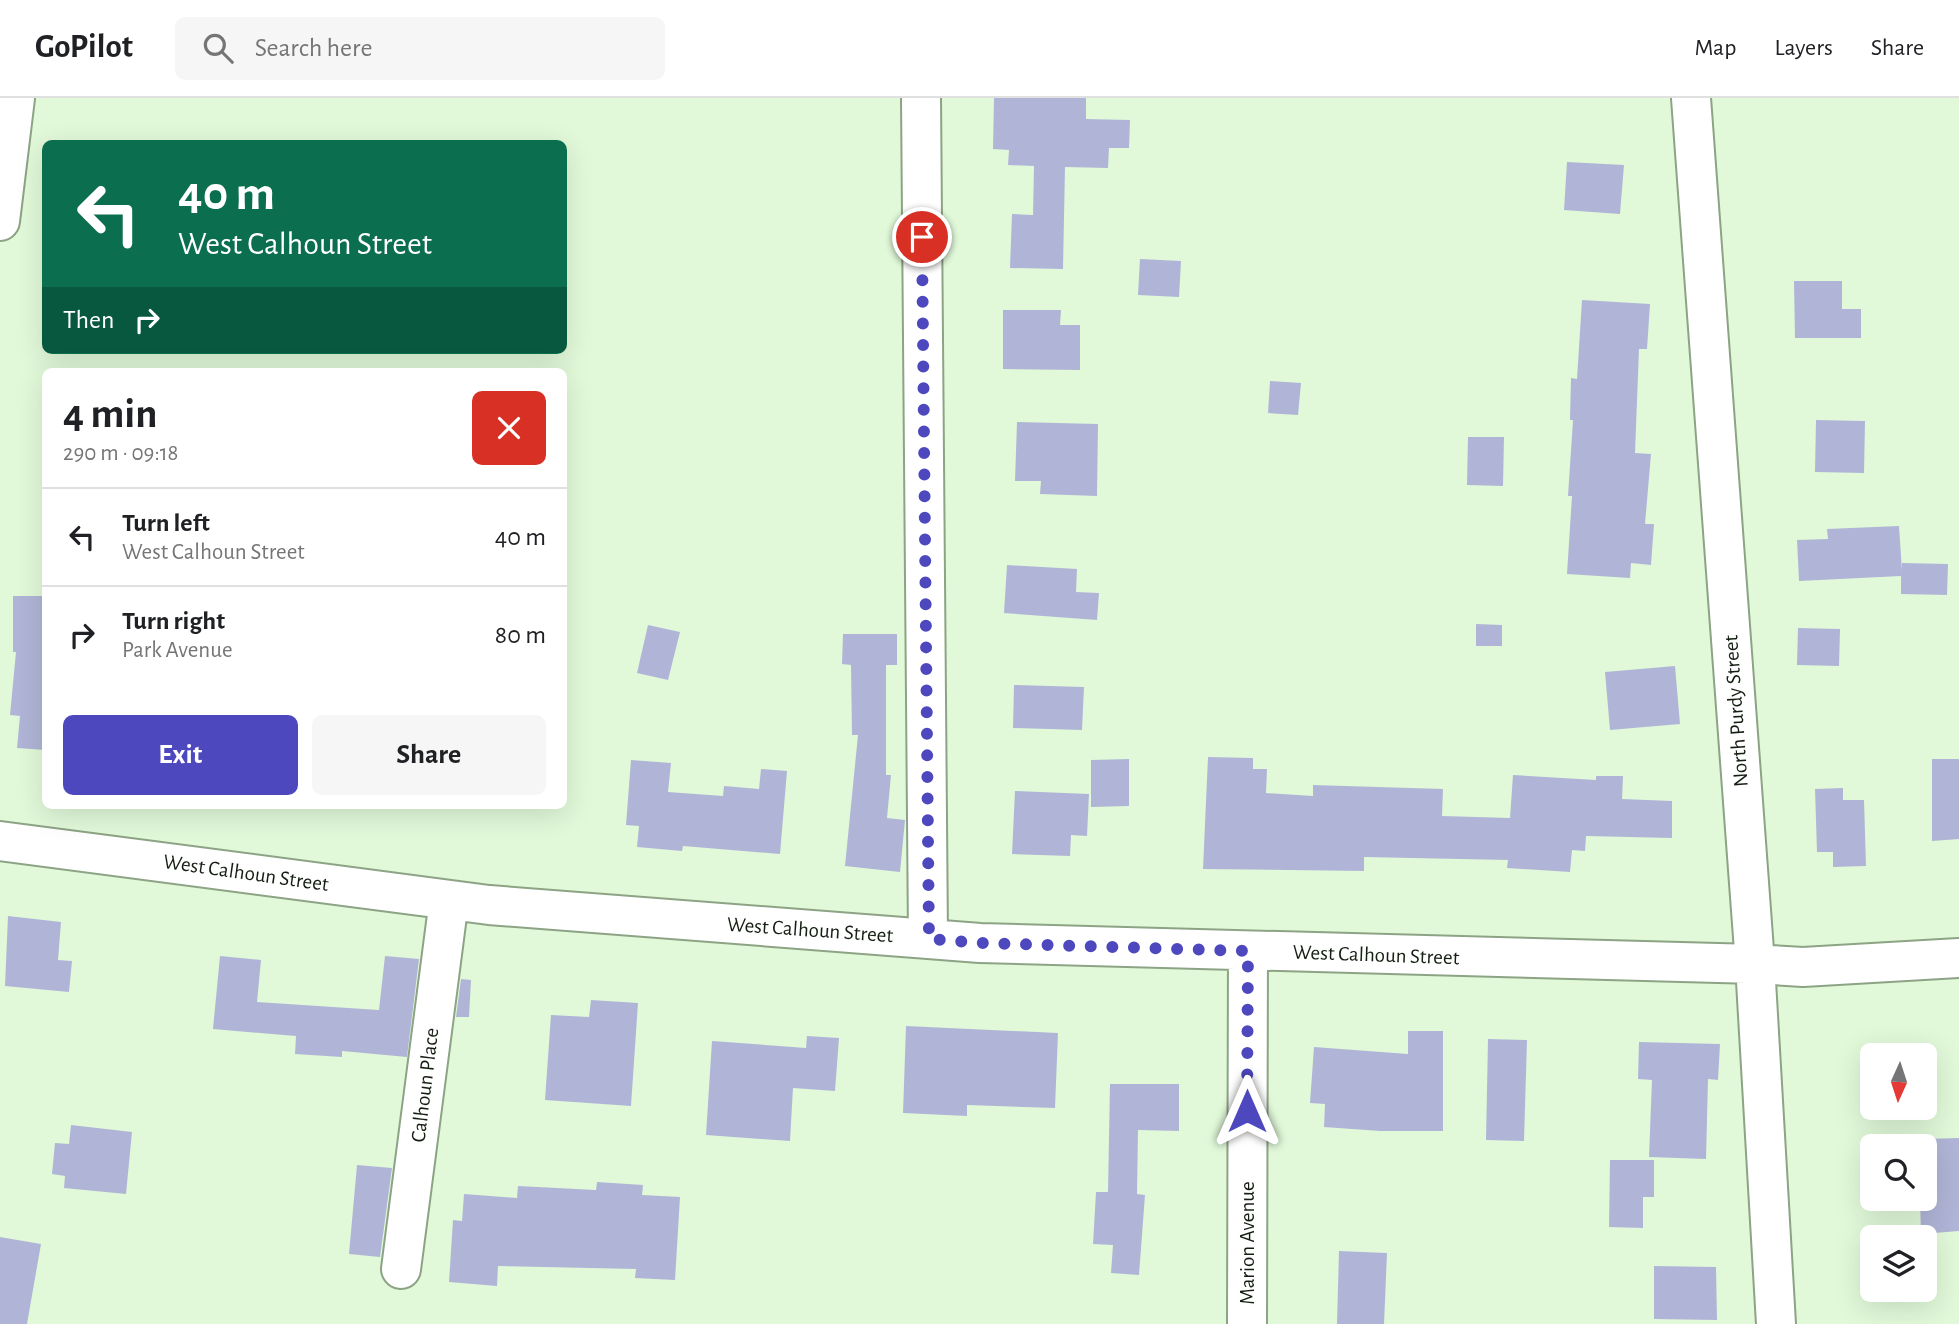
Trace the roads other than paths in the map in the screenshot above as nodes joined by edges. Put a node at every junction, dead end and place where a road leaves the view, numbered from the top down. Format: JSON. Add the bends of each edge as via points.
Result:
{"nodes":[{"id":1,"x":15,"y":98,"type":"edge"},
{"id":2,"x":921,"y":98,"type":"edge"},
{"id":3,"x":1691,"y":98,"type":"edge"},
{"id":4,"x":0,"y":221,"type":"edge"},
{"id":5,"x":0,"y":841,"type":"edge"},
{"id":6,"x":449,"y":901,"type":"junction"},
{"id":7,"x":929,"y":939,"type":"junction"},
{"id":8,"x":1248,"y":951,"type":"junction"},
{"id":9,"x":1959,"y":958,"type":"edge"},
{"id":10,"x":1755,"y":964,"type":"junction"},
{"id":11,"x":401,"y":1269,"type":"dead end"},
{"id":12,"x":1247,"y":1324,"type":"edge"},
{"id":13,"x":1776,"y":1324,"type":"edge"}],
"edges":[{"from":1,"to":4,"type":"street"},
{"from":2,"to":7,"type":"street"},
{"from":3,"to":10,"type":"street","name":"North Purdy Street"},
{"from":5,"to":6,"type":"street","name":"West Calhoun Street"},
{"from":6,"to":7,"type":"street","name":"West Calhoun Street"},
{"from":6,"to":11,"type":"street","name":"Calhoun Place"},
{"from":7,"to":8,"type":"street","name":"West Calhoun Street"},
{"from":8,"to":10,"type":"street","name":"West Calhoun Street"},
{"from":8,"to":12,"type":"street","name":"Marion Avenue"},
{"from":9,"to":10,"type":"street","name":"West Calhoun Street","via":[[1803,967]]},
{"from":10,"to":13,"type":"street","name":"North Purdy Street"}]}
